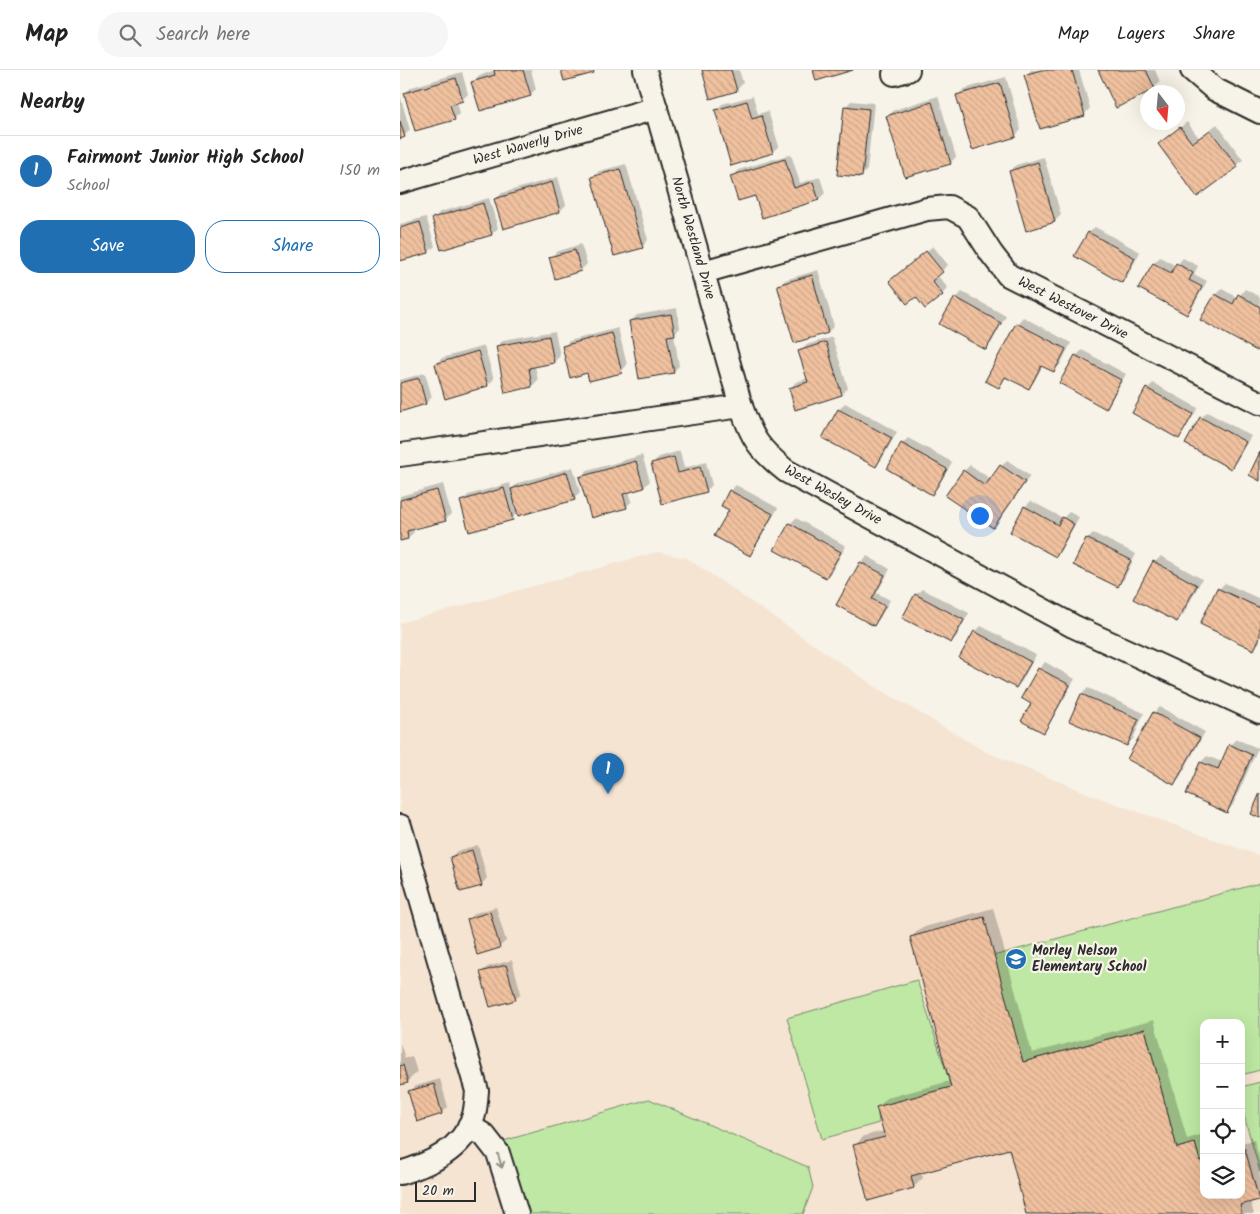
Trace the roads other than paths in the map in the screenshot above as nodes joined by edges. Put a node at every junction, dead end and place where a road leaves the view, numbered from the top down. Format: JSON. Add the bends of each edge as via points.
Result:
{"nodes":[{"id":1,"x":645,"y":70,"type":"edge"},
{"id":2,"x":1192,"y":70,"type":"edge"},
{"id":3,"x":656,"y":108,"type":"junction"},
{"id":4,"x":1260,"y":112,"type":"edge"},
{"id":5,"x":400,"y":182,"type":"edge"},
{"id":6,"x":703,"y":272,"type":"junction"},
{"id":7,"x":1260,"y":403,"type":"edge"},
{"id":8,"x":741,"y":406,"type":"junction"},
{"id":9,"x":400,"y":455,"type":"edge"},
{"id":10,"x":1260,"y":712,"type":"edge"},
{"id":11,"x":400,"y":826,"type":"edge"},
{"id":12,"x":469,"y":1126,"type":"junction"},
{"id":13,"x":400,"y":1173,"type":"edge"},
{"id":14,"x":516,"y":1214,"type":"edge"}],
"edges":[{"from":1,"to":3,"type":"street","name":"North Westland Drive"},
{"from":2,"to":4,"type":"street","via":[[1214,89]]},
{"from":3,"to":5,"type":"street","name":"West Waverly Drive"},
{"from":3,"to":6,"type":"street","name":"North Westland Drive"},
{"from":6,"to":7,"type":"street","name":"West Westover Drive","via":[[927,210],[949,208],[968,217],[1008,275]]},
{"from":6,"to":8,"type":"street","name":"North Westland Drive"},
{"from":8,"to":9,"type":"street"},
{"from":8,"to":10,"type":"street","name":"West Wesley Drive","via":[[749,430],[765,454],[786,471],[1073,626]]},
{"from":11,"to":12,"type":"street","via":[[477,1091]]},
{"from":12,"to":13,"type":"street","via":[[463,1138],[445,1154]]},
{"from":12,"to":14,"type":"street","one_way":true,"via":[[484,1135],[498,1153]]}]}
